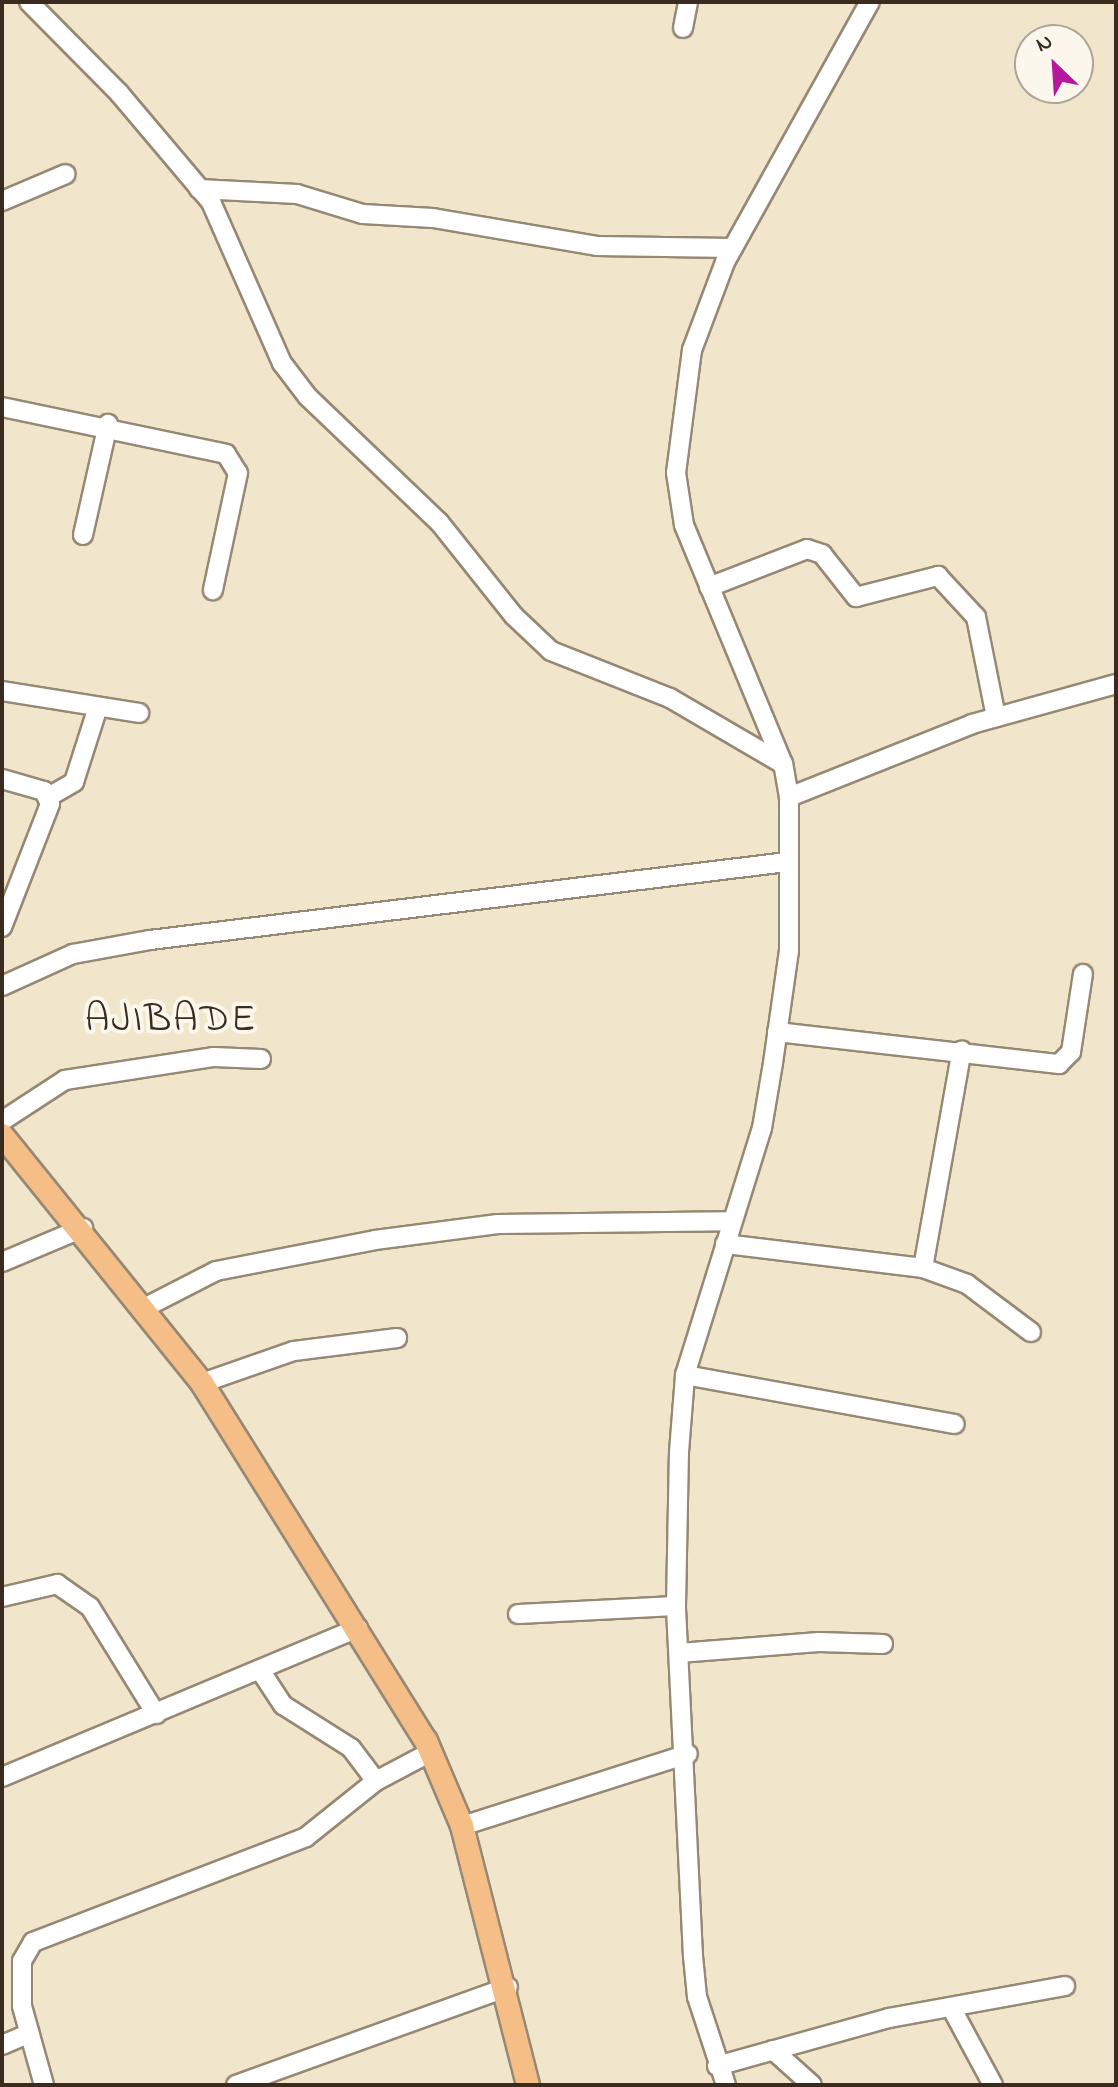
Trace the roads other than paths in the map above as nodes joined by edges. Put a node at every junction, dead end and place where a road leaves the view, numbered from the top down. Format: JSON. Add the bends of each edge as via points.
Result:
{"nodes":[{"id":1,"x":29,"y":2,"type":"edge"},
{"id":2,"x":688,"y":2,"type":"edge"},
{"id":3,"x":870,"y":2,"type":"edge"},
{"id":4,"x":683,"y":28,"type":"dead end"},
{"id":5,"x":66,"y":174,"type":"dead end"},
{"id":6,"x":199,"y":189,"type":"junction"},
{"id":7,"x":2,"y":201,"type":"edge"},
{"id":8,"x":733,"y":248,"type":"junction"},
{"id":9,"x":2,"y":407,"type":"edge"},
{"id":10,"x":108,"y":424,"type":"junction"},
{"id":11,"x":83,"y":535,"type":"dead end"},
{"id":12,"x":709,"y":587,"type":"junction"},
{"id":13,"x":213,"y":590,"type":"dead end"},
{"id":14,"x":1116,"y":684,"type":"edge"},
{"id":15,"x":2,"y":691,"type":"edge"},
{"id":16,"x":98,"y":707,"type":"junction"},
{"id":17,"x":139,"y":713,"type":"dead end"},
{"id":18,"x":996,"y":717,"type":"junction"},
{"id":19,"x":783,"y":764,"type":"junction"},
{"id":20,"x":2,"y":779,"type":"edge"},
{"id":21,"x":50,"y":796,"type":"junction"},
{"id":22,"x":789,"y":797,"type":"junction"},
{"id":23,"x":787,"y":862,"type":"junction"},
{"id":24,"x":2,"y":927,"type":"edge"},
{"id":25,"x":1083,"y":974,"type":"dead end"},
{"id":26,"x":2,"y":986,"type":"edge"},
{"id":27,"x":777,"y":1032,"type":"junction"},
{"id":28,"x":962,"y":1050,"type":"junction"},
{"id":29,"x":261,"y":1059,"type":"dead end"},
{"id":30,"x":2,"y":1121,"type":"edge"},
{"id":31,"x":2,"y":1135,"type":"edge"},
{"id":32,"x":729,"y":1221,"type":"junction"},
{"id":33,"x":83,"y":1228,"type":"junction"},
{"id":34,"x":725,"y":1244,"type":"junction"},
{"id":35,"x":2,"y":1262,"type":"edge"},
{"id":36,"x":923,"y":1268,"type":"junction"},
{"id":37,"x":144,"y":1308,"type":"junction"},
{"id":38,"x":1031,"y":1332,"type":"dead end"},
{"id":39,"x":397,"y":1338,"type":"dead end"},
{"id":40,"x":685,"y":1375,"type":"junction"},
{"id":41,"x":202,"y":1383,"type":"junction"},
{"id":42,"x":955,"y":1424,"type":"dead end"},
{"id":43,"x":2,"y":1597,"type":"edge"},
{"id":44,"x":676,"y":1606,"type":"junction"},
{"id":45,"x":518,"y":1614,"type":"dead end"},
{"id":46,"x":358,"y":1628,"type":"junction"},
{"id":47,"x":883,"y":1644,"type":"dead end"},
{"id":48,"x":679,"y":1653,"type":"junction"},
{"id":49,"x":260,"y":1670,"type":"junction"},
{"id":50,"x":156,"y":1714,"type":"junction"},
{"id":51,"x":431,"y":1752,"type":"junction"},
{"id":52,"x":688,"y":1754,"type":"junction"},
{"id":53,"x":2,"y":1777,"type":"edge"},
{"id":54,"x":376,"y":1781,"type":"junction"},
{"id":55,"x":462,"y":1826,"type":"junction"},
{"id":56,"x":1065,"y":1986,"type":"dead end"},
{"id":57,"x":508,"y":1987,"type":"junction"},
{"id":58,"x":953,"y":2011,"type":"junction"},
{"id":59,"x":30,"y":2033,"type":"junction"},
{"id":60,"x":2,"y":2045,"type":"edge"},
{"id":61,"x":773,"y":2050,"type":"junction"},
{"id":62,"x":717,"y":2066,"type":"junction"},
{"id":63,"x":44,"y":2085,"type":"edge"},
{"id":64,"x":236,"y":2085,"type":"edge"},
{"id":65,"x":528,"y":2085,"type":"edge"},
{"id":66,"x":726,"y":2085,"type":"edge"},
{"id":67,"x":812,"y":2085,"type":"edge"},
{"id":68,"x":993,"y":2085,"type":"edge"}],
"edges":[{"from":1,"to":6,"type":"street","via":[[119,93]]},
{"from":2,"to":4,"type":"street"},
{"from":3,"to":8,"type":"street"},
{"from":5,"to":7,"type":"street"},
{"from":6,"to":8,"type":"street","via":[[297,194],[363,214],[433,218],[597,246]]},
{"from":6,"to":19,"type":"street","via":[[293,378],[439,522],[514,616],[551,651],[670,698]]},
{"from":8,"to":12,"type":"street","via":[[692,350],[676,473],[684,525]]},
{"from":9,"to":10,"type":"street"},
{"from":10,"to":11,"type":"street"},
{"from":10,"to":13,"type":"street","via":[[226,454],[235,463]]},
{"from":12,"to":18,"type":"street","via":[[807,549],[822,554],[856,597],[938,576],[976,617]]},
{"from":12,"to":19,"type":"street"},
{"from":14,"to":18,"type":"street"},
{"from":15,"to":16,"type":"street"},
{"from":16,"to":17,"type":"street"},
{"from":16,"to":21,"type":"street","via":[[74,782]]},
{"from":18,"to":22,"type":"street"},
{"from":19,"to":22,"type":"street"},
{"from":20,"to":21,"type":"street"},
{"from":21,"to":24,"type":"street"},
{"from":22,"to":23,"type":"street"},
{"from":23,"to":26,"type":"street","via":[[150,940],[73,954]]},
{"from":23,"to":27,"type":"street","via":[[789,950]]},
{"from":25,"to":28,"type":"street","via":[[1066,1061]]},
{"from":27,"to":28,"type":"street"},
{"from":27,"to":32,"type":"street","via":[[762,1128]]},
{"from":28,"to":36,"type":"street"},
{"from":29,"to":30,"type":"street","via":[[214,1057],[65,1080]]},
{"from":31,"to":33,"type":"main road"},
{"from":32,"to":34,"type":"street"},
{"from":32,"to":37,"type":"street","via":[[498,1224],[375,1240],[216,1271]]},
{"from":33,"to":35,"type":"street"},
{"from":33,"to":37,"type":"main road"},
{"from":34,"to":36,"type":"street"},
{"from":34,"to":40,"type":"street"},
{"from":36,"to":38,"type":"street","via":[[967,1284]]},
{"from":37,"to":41,"type":"main road"},
{"from":39,"to":41,"type":"street","via":[[294,1351]]},
{"from":40,"to":42,"type":"street"},
{"from":40,"to":44,"type":"street"},
{"from":41,"to":46,"type":"main road"},
{"from":43,"to":50,"type":"street","via":[[57,1584],[90,1607]]},
{"from":44,"to":45,"type":"street"},
{"from":44,"to":48,"type":"street"},
{"from":46,"to":49,"type":"street"},
{"from":46,"to":51,"type":"main road"},
{"from":47,"to":48,"type":"street","via":[[819,1642]]},
{"from":48,"to":52,"type":"street"},
{"from":49,"to":50,"type":"street"},
{"from":49,"to":54,"type":"street","via":[[283,1705],[351,1748]]},
{"from":50,"to":53,"type":"street"},
{"from":51,"to":54,"type":"street"},
{"from":51,"to":55,"type":"main road"},
{"from":52,"to":55,"type":"street"},
{"from":52,"to":62,"type":"street","via":[[693,1956]]},
{"from":54,"to":59,"type":"street","via":[[306,1837],[33,1942],[22,1961]]},
{"from":55,"to":57,"type":"main road"},
{"from":56,"to":58,"type":"street"},
{"from":57,"to":64,"type":"street"},
{"from":57,"to":65,"type":"main road"},
{"from":58,"to":61,"type":"street","via":[[889,2018]]},
{"from":58,"to":68,"type":"street"},
{"from":59,"to":60,"type":"street"},
{"from":59,"to":63,"type":"street"},
{"from":61,"to":62,"type":"street"},
{"from":61,"to":67,"type":"street"},
{"from":62,"to":66,"type":"street"}]}
